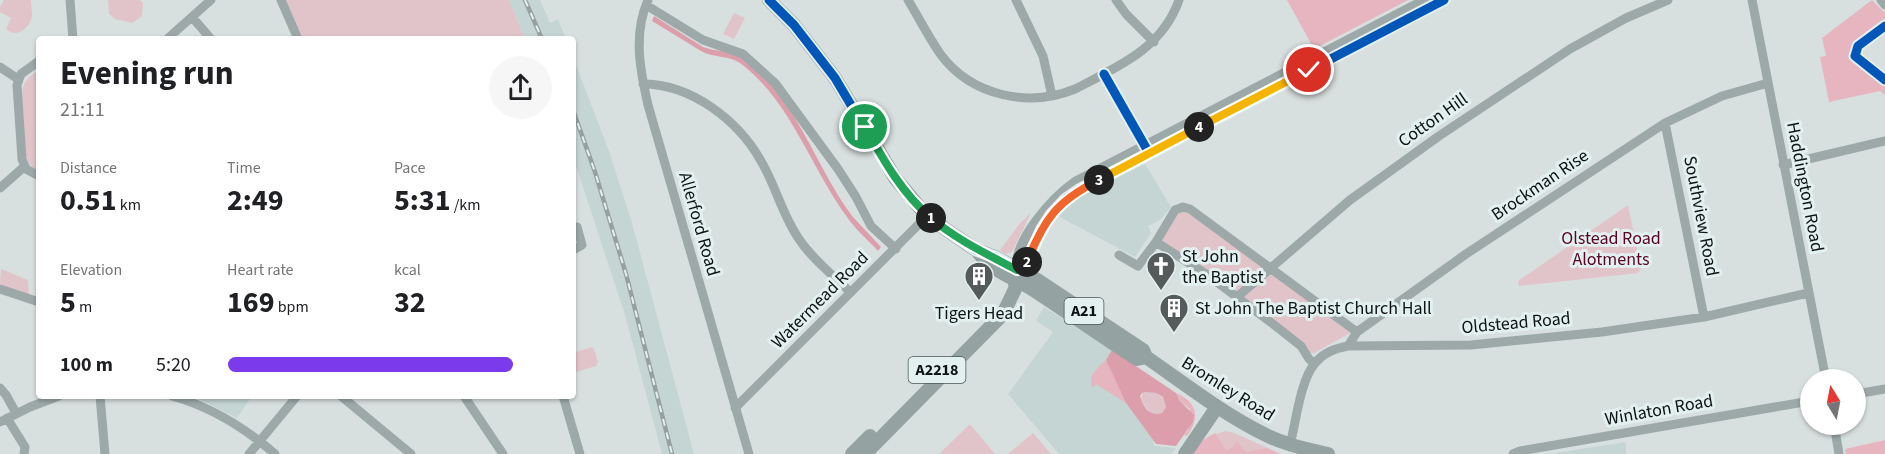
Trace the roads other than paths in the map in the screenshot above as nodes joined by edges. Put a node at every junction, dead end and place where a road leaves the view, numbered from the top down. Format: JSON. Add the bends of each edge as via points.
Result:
{"nodes":[{"id":1,"x":70,"y":0,"type":"edge"},
{"id":2,"x":211,"y":0,"type":"edge"},
{"id":3,"x":281,"y":0,"type":"edge"},
{"id":4,"x":769,"y":0,"type":"edge"},
{"id":5,"x":908,"y":0,"type":"edge"},
{"id":6,"x":1016,"y":0,"type":"edge"},
{"id":7,"x":1116,"y":0,"type":"edge"},
{"id":8,"x":1179,"y":0,"type":"edge"},
{"id":9,"x":1425,"y":0,"type":"edge"},
{"id":10,"x":1444,"y":0,"type":"edge"},
{"id":11,"x":1668,"y":0,"type":"edge"},
{"id":12,"x":1752,"y":0,"type":"edge"},
{"id":13,"x":1881,"y":0,"type":"edge"},
{"id":14,"x":647,"y":3,"type":"edge"},
{"id":15,"x":1885,"y":5,"type":"edge"},
{"id":16,"x":192,"y":17,"type":"junction"},
{"id":17,"x":1885,"y":26,"type":"edge"},
{"id":18,"x":73,"y":36,"type":"edge"},
{"id":19,"x":170,"y":36,"type":"edge"},
{"id":20,"x":208,"y":36,"type":"edge"},
{"id":21,"x":297,"y":36,"type":"edge"},
{"id":22,"x":1154,"y":42,"type":"junction"},
{"id":23,"x":1858,"y":46,"type":"dead end"},
{"id":24,"x":36,"y":63,"type":"edge"},
{"id":25,"x":0,"y":67,"type":"edge"},
{"id":26,"x":1104,"y":74,"type":"junction"},
{"id":27,"x":18,"y":79,"type":"junction"},
{"id":28,"x":1768,"y":83,"type":"junction"},
{"id":29,"x":643,"y":84,"type":"junction"},
{"id":30,"x":1052,"y":96,"type":"junction"},
{"id":31,"x":1665,"y":123,"type":"junction"},
{"id":32,"x":1885,"y":141,"type":"edge"},
{"id":33,"x":1147,"y":150,"type":"junction"},
{"id":34,"x":1783,"y":165,"type":"junction"},
{"id":35,"x":25,"y":166,"type":"junction"},
{"id":36,"x":36,"y":174,"type":"edge"},
{"id":37,"x":0,"y":188,"type":"edge"},
{"id":38,"x":928,"y":215,"type":"junction"},
{"id":39,"x":576,"y":227,"type":"edge"},
{"id":40,"x":1156,"y":242,"type":"junction"},
{"id":41,"x":576,"y":248,"type":"edge"},
{"id":42,"x":896,"y":249,"type":"junction"},
{"id":43,"x":1119,"y":255,"type":"dead end"},
{"id":44,"x":1270,"y":268,"type":"junction"},
{"id":45,"x":1015,"y":275,"type":"junction"},
{"id":46,"x":0,"y":289,"type":"edge"},
{"id":47,"x":850,"y":292,"type":"junction"},
{"id":48,"x":1808,"y":293,"type":"junction"},
{"id":49,"x":1237,"y":297,"type":"junction"},
{"id":50,"x":36,"y":301,"type":"edge"},
{"id":51,"x":1704,"y":317,"type":"junction"},
{"id":52,"x":1358,"y":333,"type":"junction"},
{"id":53,"x":1348,"y":346,"type":"junction"},
{"id":54,"x":1314,"y":363,"type":"junction"},
{"id":55,"x":1824,"y":369,"type":"edge"},
{"id":56,"x":0,"y":388,"type":"edge"},
{"id":57,"x":1885,"y":389,"type":"edge"},
{"id":58,"x":1866,"y":392,"type":"edge"},
{"id":59,"x":1197,"y":393,"type":"junction"},
{"id":60,"x":51,"y":399,"type":"edge"},
{"id":61,"x":100,"y":399,"type":"edge"},
{"id":62,"x":181,"y":399,"type":"edge"},
{"id":63,"x":295,"y":399,"type":"edge"},
{"id":64,"x":345,"y":399,"type":"edge"},
{"id":65,"x":466,"y":399,"type":"edge"},
{"id":66,"x":564,"y":399,"type":"edge"},
{"id":67,"x":1800,"y":403,"type":"edge"},
{"id":68,"x":907,"y":406,"type":"junction"},
{"id":69,"x":735,"y":408,"type":"junction"},
{"id":70,"x":1221,"y":409,"type":"junction"},
{"id":71,"x":16,"y":413,"type":"junction"},
{"id":72,"x":3,"y":420,"type":"edge"},
{"id":73,"x":1203,"y":430,"type":"junction"},
{"id":74,"x":1836,"y":435,"type":"edge"},
{"id":75,"x":261,"y":441,"type":"junction"},
{"id":76,"x":1290,"y":445,"type":"junction"},
{"id":77,"x":24,"y":454,"type":"edge"},
{"id":78,"x":105,"y":454,"type":"edge"},
{"id":79,"x":249,"y":454,"type":"edge"},
{"id":80,"x":275,"y":454,"type":"edge"},
{"id":81,"x":411,"y":454,"type":"edge"},
{"id":82,"x":503,"y":454,"type":"edge"},
{"id":83,"x":580,"y":454,"type":"edge"},
{"id":84,"x":749,"y":454,"type":"edge"},
{"id":85,"x":852,"y":454,"type":"edge"},
{"id":86,"x":865,"y":454,"type":"edge"},
{"id":87,"x":1185,"y":454,"type":"edge"},
{"id":88,"x":1328,"y":454,"type":"edge"},
{"id":89,"x":1513,"y":454,"type":"edge"},
{"id":90,"x":1839,"y":454,"type":"edge"}],
"edges":[{"from":1,"to":18,"type":"street"},
{"from":2,"to":16,"type":"street"},
{"from":3,"to":21,"type":"street"},
{"from":4,"to":38,"type":"main road","name":"Bromley Road","number":"A21","via":[[836,78],[895,178]]},
{"from":5,"to":30,"type":"street","via":[[941,55],[964,77],[1002,95],[1029,99]]},
{"from":6,"to":30,"type":"street","via":[[1043,56]]},
{"from":7,"to":22,"type":"street"},
{"from":8,"to":22,"type":"street"},
{"from":9,"to":33,"type":"street"},
{"from":10,"to":33,"type":"street"},
{"from":11,"to":44,"type":"street","name":"Cotton Hill","via":[[1626,18],[1542,66],[1370,185]]},
{"from":12,"to":28,"type":"street","name":"Haddington Road"},
{"from":13,"to":15,"type":"street"},
{"from":14,"to":29,"type":"street","name":"Allerford Road","via":[[639,47]]},
{"from":14,"to":42,"type":"street","via":[[703,40],[743,54],[775,83],[838,169],[871,226]]},
{"from":16,"to":19,"type":"street"},
{"from":16,"to":20,"type":"street"},
{"from":17,"to":23,"type":"street"},
{"from":22,"to":26,"type":"street"},
{"from":24,"to":27,"type":"street"},
{"from":25,"to":27,"type":"street"},
{"from":26,"to":30,"type":"street"},
{"from":26,"to":33,"type":"street"},
{"from":27,"to":35,"type":"street"},
{"from":28,"to":31,"type":"street","name":"Brockman Rise","via":[[1722,96]]},
{"from":28,"to":34,"type":"street","name":"Haddington Road"},
{"from":29,"to":47,"type":"street","via":[[690,95],[737,129],[761,160],[799,239]]},
{"from":29,"to":69,"type":"street","name":"Allerford Road"},
{"from":31,"to":51,"type":"street","name":"Southview Road"},
{"from":31,"to":52,"type":"street","name":"Brockman Rise","via":[[1466,254]]},
{"from":32,"to":34,"type":"street"},
{"from":33,"to":45,"type":"street","via":[[1075,182],[1054,198],[1034,224],[1016,261]]},
{"from":34,"to":48,"type":"street","name":"Haddington Road"},
{"from":35,"to":36,"type":"street"},
{"from":35,"to":37,"type":"street"},
{"from":38,"to":42,"type":"street","name":"Watermead Road"},
{"from":38,"to":45,"type":"main road","name":"Bromley Road","number":"A21","via":[[976,250],[984,261]]},
{"from":39,"to":41,"type":"street","via":[[582,245]]},
{"from":40,"to":43,"type":"street","via":[[1138,267]]},
{"from":40,"to":44,"type":"street","via":[[1173,212],[1186,207]]},
{"from":40,"to":49,"type":"street"},
{"from":42,"to":47,"type":"street","name":"Watermead Road"},
{"from":44,"to":49,"type":"street","name":"Cotton Hill"},
{"from":44,"to":52,"type":"street"},
{"from":45,"to":59,"type":"main road","name":"Bromley Road","number":"A21","via":[[1137,359],[1146,357]]},
{"from":45,"to":68,"type":"main road","number":"A2218","via":[[984,328]]},
{"from":46,"to":50,"type":"street"},
{"from":47,"to":69,"type":"street","name":"Watermead Road"},
{"from":48,"to":51,"type":"street","name":"Oldstead Road"},
{"from":48,"to":55,"type":"street","name":"Haddington Road"},
{"from":49,"to":54,"type":"street","via":[[1301,346]]},
{"from":51,"to":53,"type":"street","name":"Oldstead Road","via":[[1471,345]]},
{"from":52,"to":53,"type":"street","name":"Brockman Rise"},
{"from":53,"to":54,"type":"street","name":"Oldstead Road","via":[[1336,348]]},
{"from":54,"to":76,"type":"street","via":[[1305,383]]},
{"from":56,"to":71,"type":"street"},
{"from":57,"to":58,"type":"street"},
{"from":59,"to":70,"type":"main road","name":"Bromley Road","number":"A21"},
{"from":59,"to":73,"type":"main road"},
{"from":60,"to":71,"type":"street"},
{"from":61,"to":78,"type":"street"},
{"from":62,"to":75,"type":"street","via":[[221,415]]},
{"from":63,"to":75,"type":"street"},
{"from":64,"to":81,"type":"street"},
{"from":65,"to":82,"type":"street"},
{"from":66,"to":83,"type":"street"},
{"from":67,"to":89,"type":"street","name":"Winlaton Road"},
{"from":68,"to":85,"type":"main road","number":"A2218"},
{"from":68,"to":86,"type":"main road","number":"A2218"},
{"from":69,"to":84,"type":"street","name":"Allerford Road"},
{"from":70,"to":73,"type":"main road","via":[[1218,423]]},
{"from":70,"to":76,"type":"main road","name":"Bromley Road","number":"A21"},
{"from":71,"to":72,"type":"street"},
{"from":72,"to":77,"type":"street","via":[[25,447]]},
{"from":73,"to":87,"type":"main road"},
{"from":74,"to":90,"type":"street"},
{"from":75,"to":79,"type":"street"},
{"from":75,"to":80,"type":"street"},
{"from":76,"to":88,"type":"main road","name":"Bromley Road","number":"A21"}]}
